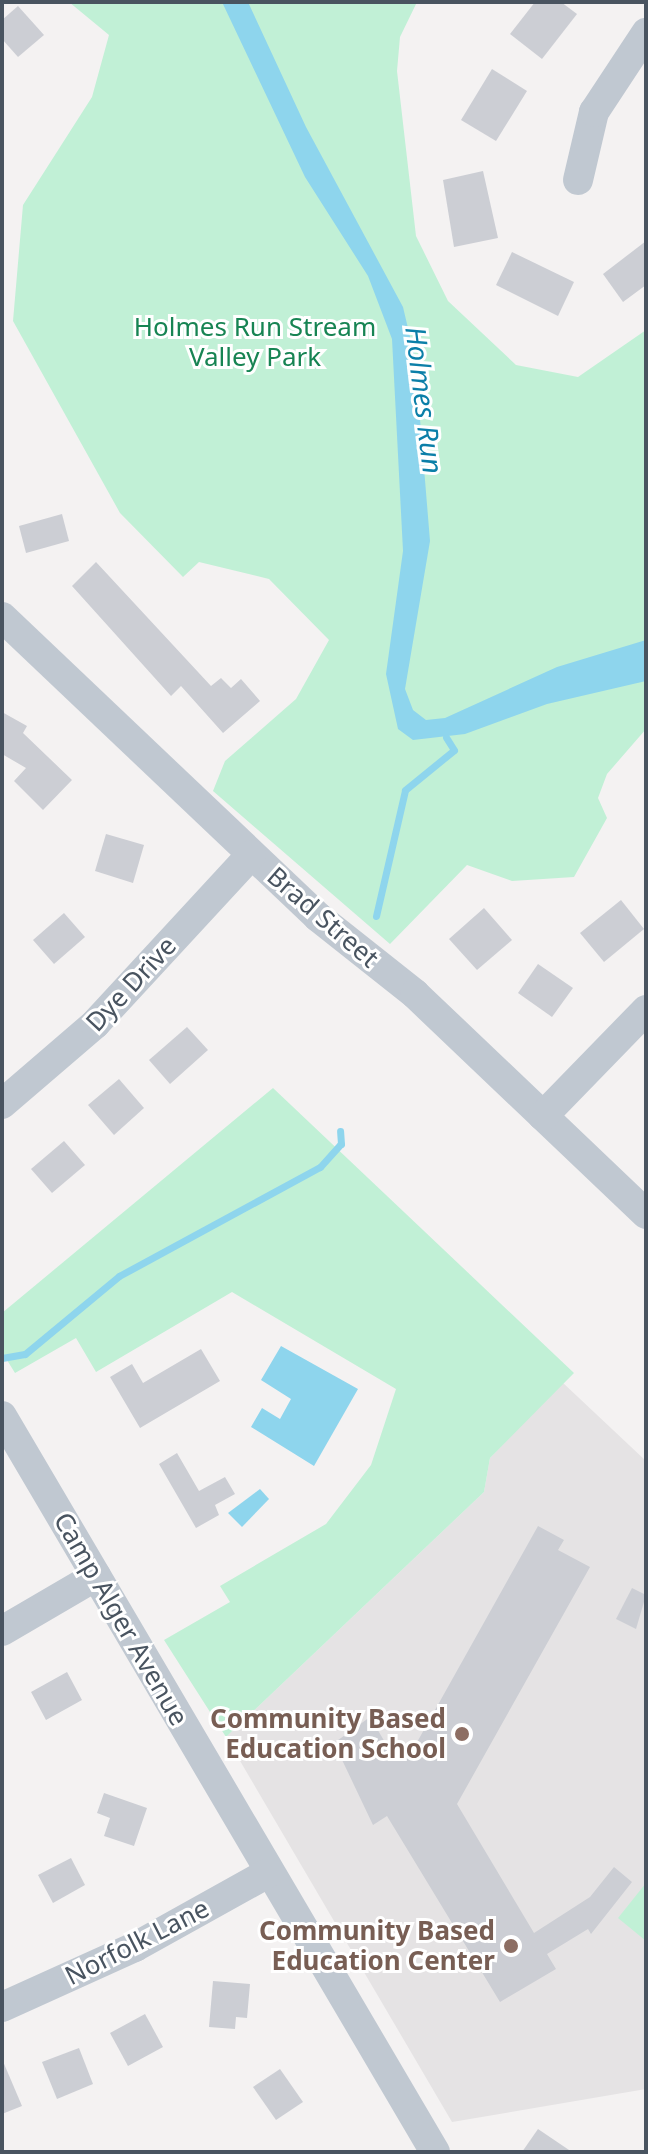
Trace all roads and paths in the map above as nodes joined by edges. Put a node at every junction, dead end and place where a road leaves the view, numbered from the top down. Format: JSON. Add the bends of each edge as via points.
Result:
{"nodes":[{"id":1,"x":646,"y":33,"type":"edge"},
{"id":2,"x":578,"y":180,"type":"dead end"},
{"id":3,"x":2,"y":617,"type":"edge"},
{"id":4,"x":251,"y":855,"type":"junction"},
{"id":5,"x":646,"y":1010,"type":"edge"},
{"id":6,"x":2,"y":1104,"type":"edge"},
{"id":7,"x":543,"y":1116,"type":"junction"},
{"id":8,"x":646,"y":1214,"type":"edge"},
{"id":9,"x":2,"y":1416,"type":"edge"},
{"id":10,"x":96,"y":1576,"type":"junction"},
{"id":11,"x":2,"y":1631,"type":"edge"},
{"id":12,"x":270,"y":1872,"type":"junction"},
{"id":13,"x":2,"y":2007,"type":"edge"},
{"id":14,"x":435,"y":2152,"type":"edge"}],
"edges":[{"from":1,"to":2,"type":"street","via":[[594,112]]},
{"from":3,"to":4,"type":"street","name":"Brad Street"},
{"from":4,"to":6,"type":"street","name":"Dye Drive","via":[[95,1024]]},
{"from":4,"to":7,"type":"street","name":"Brad Street","via":[[415,994]]},
{"from":5,"to":7,"type":"street"},
{"from":7,"to":8,"type":"street","name":"Brad Street"},
{"from":9,"to":10,"type":"street","name":"Camp Alger Avenue"},
{"from":10,"to":11,"type":"street"},
{"from":10,"to":12,"type":"street","name":"Camp Alger Avenue"},
{"from":12,"to":13,"type":"street","name":"Norfolk Lane","via":[[135,1947]]},
{"from":12,"to":14,"type":"street","name":"Camp Alger Avenue"}]}
